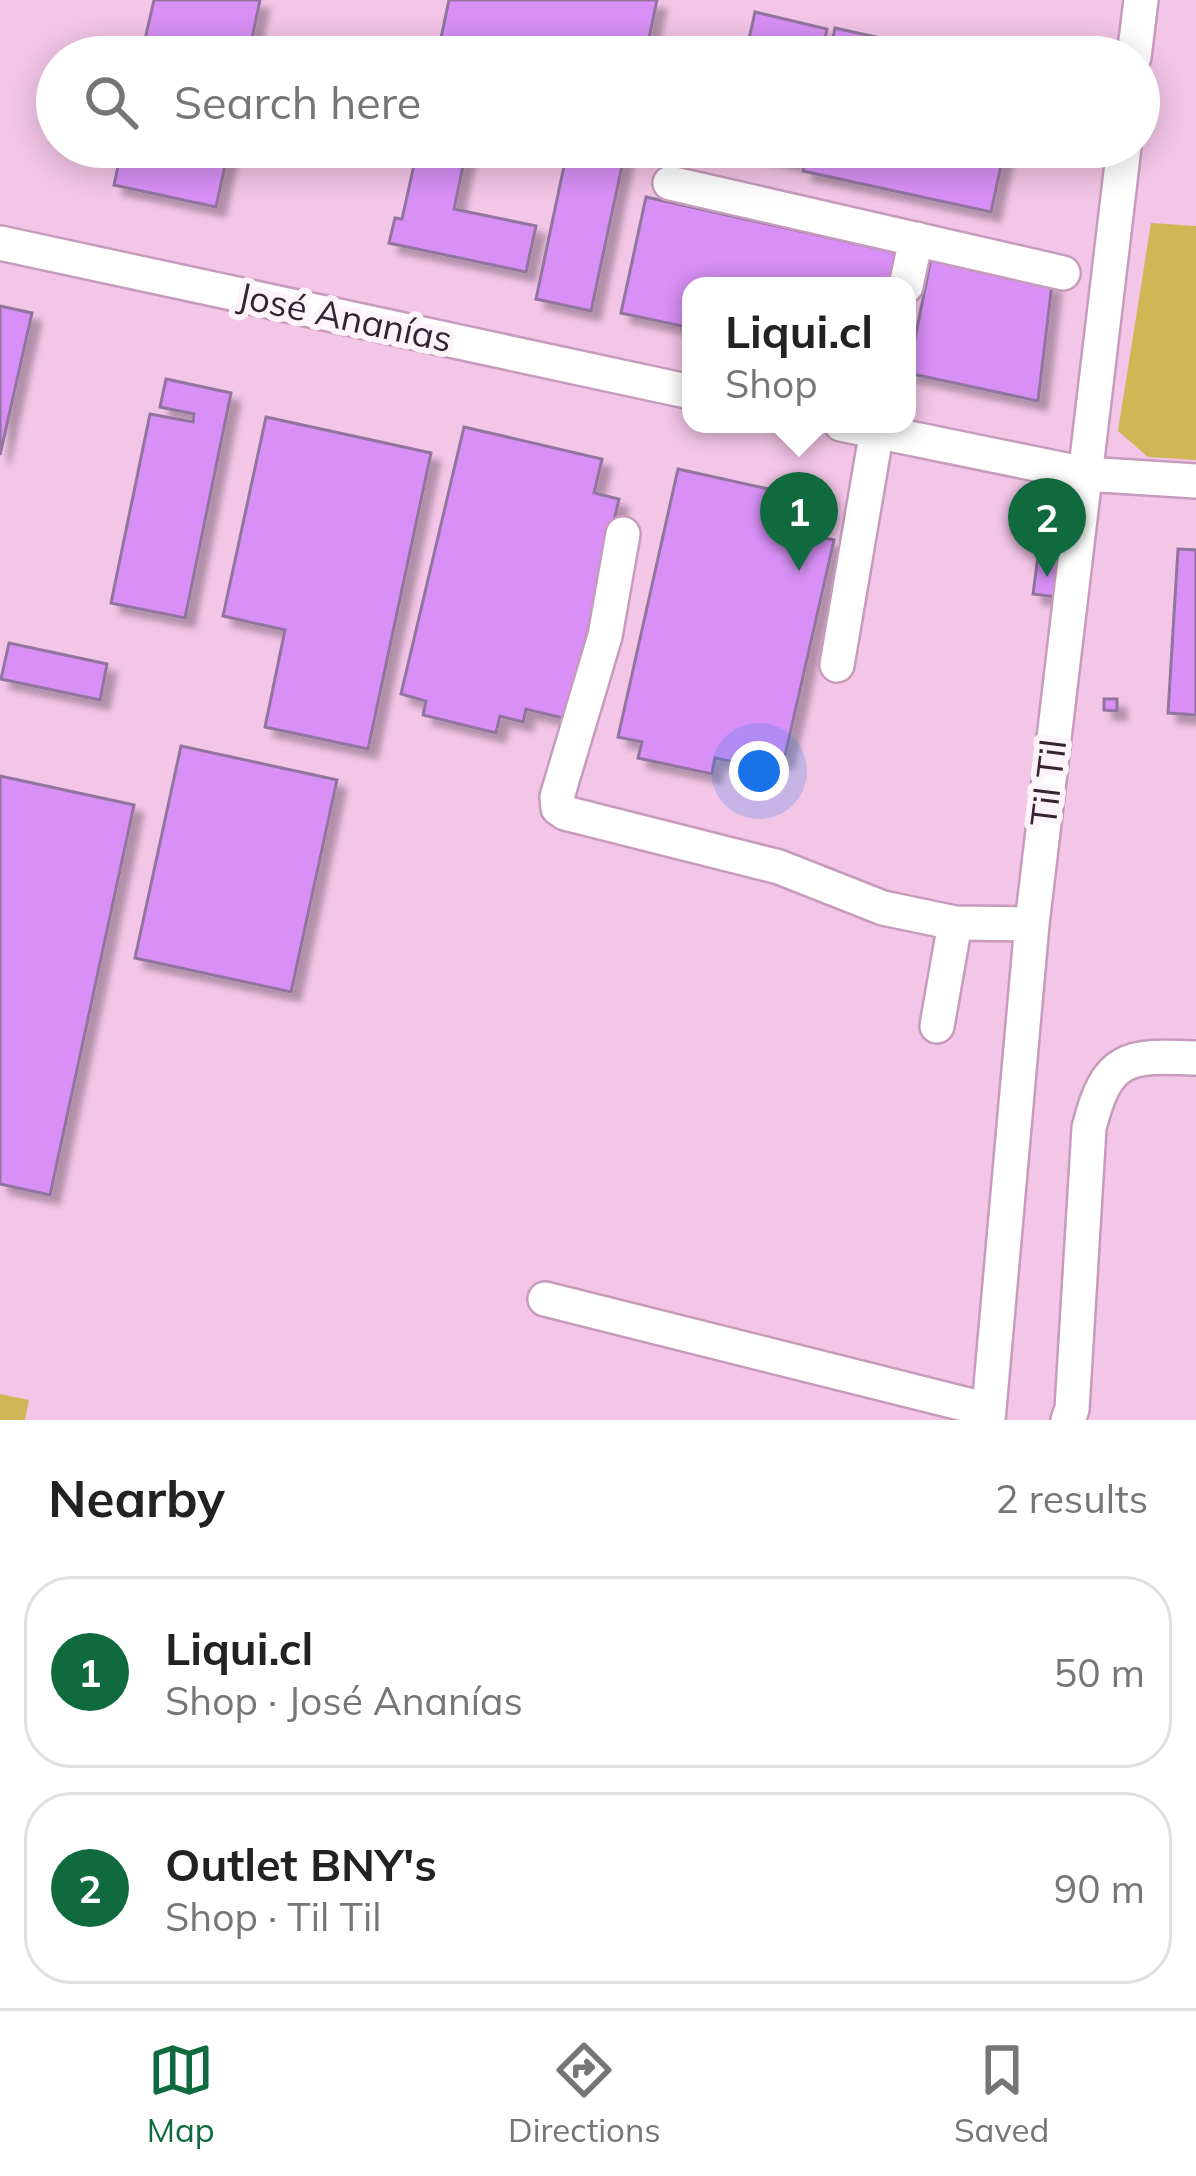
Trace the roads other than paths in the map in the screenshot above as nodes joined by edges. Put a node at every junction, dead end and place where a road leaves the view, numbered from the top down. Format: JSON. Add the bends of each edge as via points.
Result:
{"nodes":[{"id":1,"x":1141,"y":0,"type":"edge"},
{"id":2,"x":1137,"y":36,"type":"edge"},
{"id":3,"x":1121,"y":168,"type":"edge"},
{"id":4,"x":670,"y":183,"type":"dead end"},
{"id":5,"x":916,"y":239,"type":"junction"},
{"id":6,"x":0,"y":243,"type":"edge"},
{"id":7,"x":1063,"y":273,"type":"dead end"},
{"id":8,"x":908,"y":277,"type":"edge"},
{"id":9,"x":682,"y":390,"type":"edge"},
{"id":10,"x":877,"y":433,"type":"edge"},
{"id":11,"x":900,"y":433,"type":"edge"},
{"id":12,"x":1084,"y":474,"type":"junction"},
{"id":13,"x":1196,"y":481,"type":"edge"},
{"id":14,"x":623,"y":534,"type":"dead end"},
{"id":15,"x":837,"y":665,"type":"dead end"},
{"id":16,"x":955,"y":922,"type":"junction"},
{"id":17,"x":1032,"y":924,"type":"junction"},
{"id":18,"x":937,"y":1025,"type":"dead end"},
{"id":19,"x":1196,"y":1058,"type":"edge"},
{"id":20,"x":545,"y":1299,"type":"dead end"},
{"id":21,"x":988,"y":1415,"type":"edge"},
{"id":22,"x":1068,"y":1420,"type":"edge"}],
"edges":[{"from":1,"to":2,"type":"street"},
{"from":3,"to":12,"type":"street","name":"Til Til"},
{"from":4,"to":5,"type":"street"},
{"from":5,"to":7,"type":"street"},
{"from":5,"to":8,"type":"street"},
{"from":6,"to":9,"type":"street","name":"José Ananías"},
{"from":10,"to":15,"type":"street"},
{"from":11,"to":12,"type":"street"},
{"from":12,"to":13,"type":"street"},
{"from":12,"to":17,"type":"street","name":"Til Til"},
{"from":14,"to":16,"type":"street","via":[[559,808],[779,867],[883,908]]},
{"from":16,"to":17,"type":"street"},
{"from":16,"to":18,"type":"street"},
{"from":17,"to":21,"type":"street","name":"Til Til"},
{"from":19,"to":22,"type":"street","via":[[1146,1056],[1117,1067],[1096,1097]]},
{"from":20,"to":21,"type":"street"}]}
